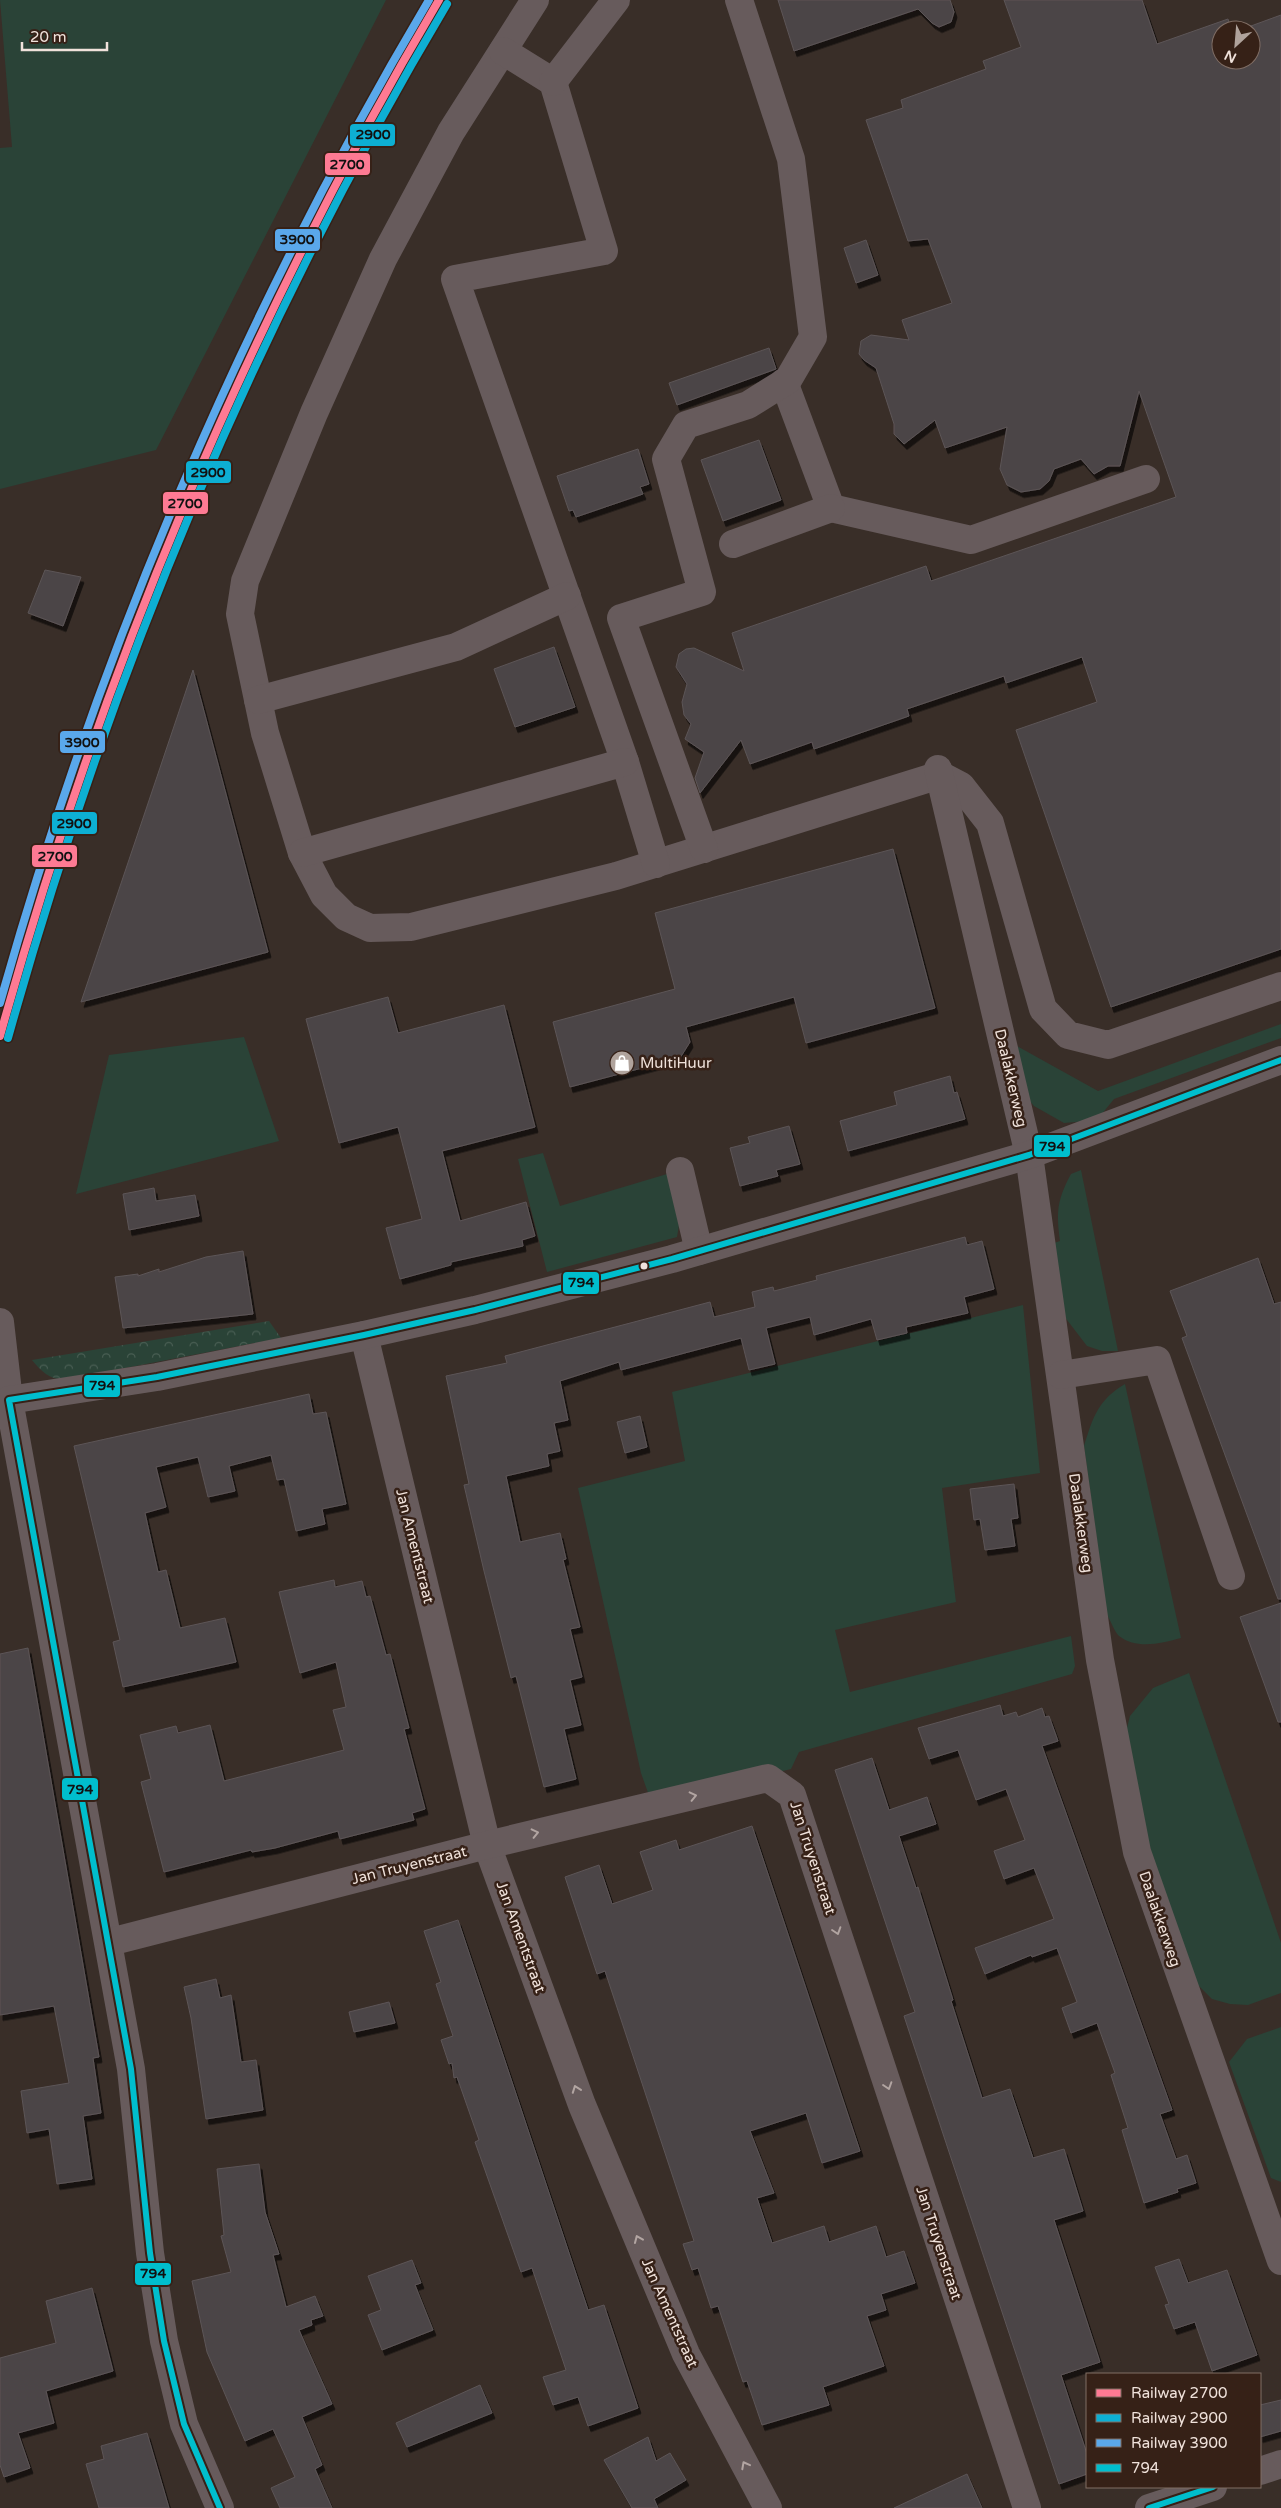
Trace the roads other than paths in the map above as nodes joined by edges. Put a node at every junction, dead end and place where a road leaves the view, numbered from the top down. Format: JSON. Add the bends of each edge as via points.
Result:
{"nodes":[{"id":1,"x":535,"y":0,"type":"edge"},
{"id":2,"x":616,"y":0,"type":"edge"},
{"id":3,"x":739,"y":0,"type":"edge"},
{"id":4,"x":503,"y":51,"type":"junction"},
{"id":5,"x":553,"y":82,"type":"junction"},
{"id":6,"x":784,"y":382,"type":"junction"},
{"id":7,"x":1146,"y":480,"type":"dead end"},
{"id":8,"x":831,"y":508,"type":"junction"},
{"id":9,"x":733,"y":544,"type":"dead end"},
{"id":10,"x":567,"y":596,"type":"junction"},
{"id":11,"x":258,"y":700,"type":"junction"},
{"id":12,"x":626,"y":762,"type":"junction"},
{"id":13,"x":939,"y":772,"type":"junction"},
{"id":14,"x":704,"y":849,"type":"junction"},
{"id":15,"x":302,"y":852,"type":"junction"},
{"id":16,"x":656,"y":864,"type":"junction"},
{"id":17,"x":1281,"y":986,"type":"edge"},
{"id":18,"x":1281,"y":1060,"type":"edge"},
{"id":19,"x":1029,"y":1155,"type":"junction"},
{"id":20,"x":680,"y":1171,"type":"dead end"},
{"id":21,"x":699,"y":1251,"type":"junction"},
{"id":22,"x":0,"y":1322,"type":"edge"},
{"id":23,"x":364,"y":1335,"type":"junction"},
{"id":24,"x":1061,"y":1375,"type":"junction"},
{"id":25,"x":9,"y":1400,"type":"junction"},
{"id":26,"x":1231,"y":1576,"type":"dead end"},
{"id":27,"x":487,"y":1845,"type":"junction"},
{"id":28,"x":110,"y":1942,"type":"junction"},
{"id":29,"x":1281,"y":2261,"type":"edge"},
{"id":30,"x":1281,"y":2464,"type":"edge"},
{"id":31,"x":1261,"y":2471,"type":"edge"},
{"id":32,"x":1210,"y":2488,"type":"edge"},
{"id":33,"x":220,"y":2508,"type":"edge"},
{"id":34,"x":768,"y":2508,"type":"edge"},
{"id":35,"x":1027,"y":2508,"type":"edge"},
{"id":36,"x":1149,"y":2508,"type":"edge"}],
"edges":[{"from":1,"to":4,"type":"street"},
{"from":2,"to":5,"type":"street"},
{"from":3,"to":6,"type":"street","via":[[790,159],[813,337]]},
{"from":4,"to":5,"type":"street"},
{"from":4,"to":11,"type":"street","via":[[451,132],[383,259],[245,581],[240,614]]},
{"from":5,"to":10,"type":"street","via":[[604,252],[455,279]]},
{"from":6,"to":8,"type":"street"},
{"from":6,"to":14,"type":"street","via":[[748,405],[686,425],[666,459],[702,592],[622,618]]},
{"from":7,"to":8,"type":"street","via":[[971,540]]},
{"from":8,"to":9,"type":"street"},
{"from":10,"to":11,"type":"street","via":[[456,647]]},
{"from":10,"to":12,"type":"street"},
{"from":11,"to":15,"type":"street"},
{"from":12,"to":15,"type":"street"},
{"from":12,"to":16,"type":"street"},
{"from":13,"to":14,"type":"street"},
{"from":13,"to":17,"type":"street","via":[[961,786],[990,824],[1043,1009],[1068,1035],[1108,1045]]},
{"from":13,"to":19,"type":"street","name":"Daalakkerweg"},
{"from":14,"to":16,"type":"street"},
{"from":15,"to":16,"type":"street","via":[[324,895],[346,917],[370,928],[411,927]]},
{"from":18,"to":19,"type":"street"},
{"from":19,"to":21,"type":"street"},
{"from":19,"to":24,"type":"street","name":"Daalakkerweg"},
{"from":20,"to":21,"type":"street"},
{"from":21,"to":23,"type":"street","via":[[476,1310]]},
{"from":22,"to":25,"type":"street"},
{"from":23,"to":25,"type":"street","via":[[157,1377]]},
{"from":23,"to":27,"type":"street","name":"Jan Amentstraat"},
{"from":24,"to":26,"type":"street","via":[[1156,1360]]},
{"from":24,"to":29,"type":"street","name":"Daalakkerweg","via":[[1100,1660],[1137,1852]]},
{"from":25,"to":28,"type":"street"},
{"from":27,"to":28,"type":"street","name":"Jan Truyenstraat"},
{"from":34,"to":27,"type":"street","name":"Jan Amentstraat","one_way":true,"via":[[686,2354],[582,2104]]},
{"from":27,"to":35,"type":"street","name":"Jan Truyenstraat","one_way":true,"via":[[768,1778],[792,1795]]},
{"from":28,"to":33,"type":"street","via":[[131,2069],[150,2253],[164,2342],[184,2424]]},
{"from":30,"to":31,"type":"street"},
{"from":32,"to":36,"type":"street"}]}
